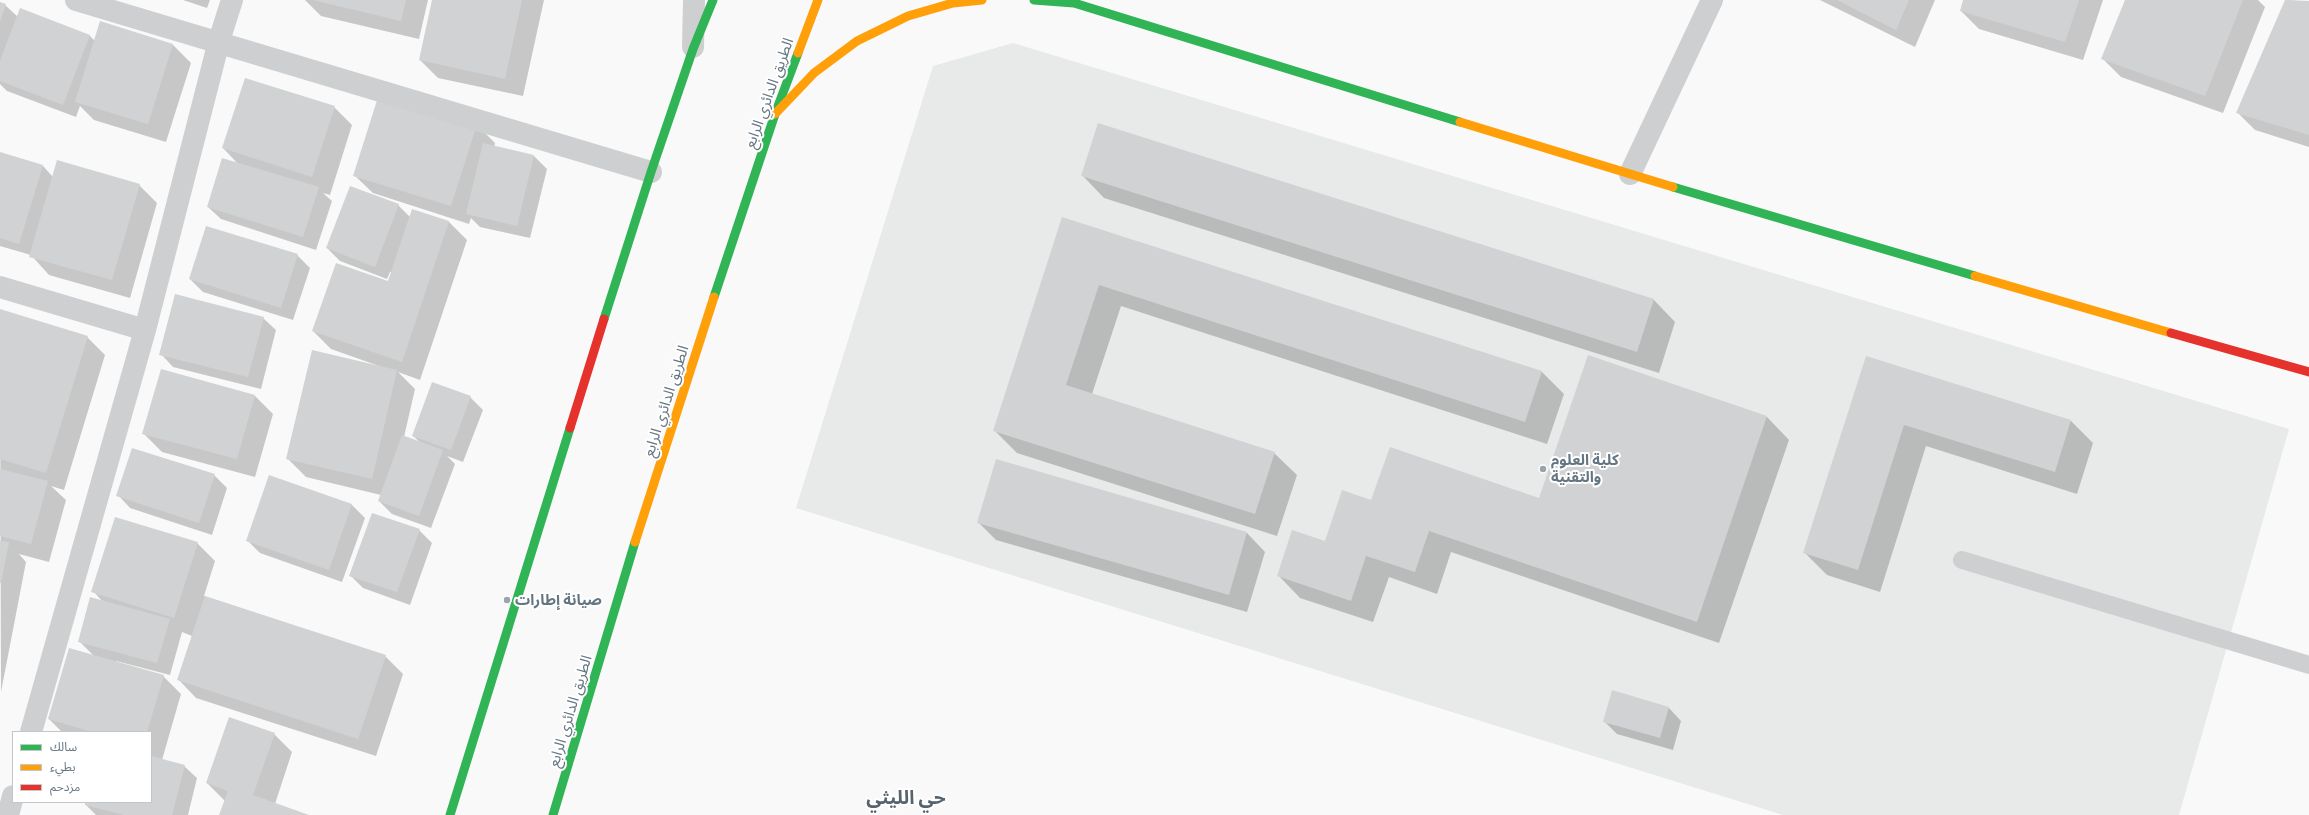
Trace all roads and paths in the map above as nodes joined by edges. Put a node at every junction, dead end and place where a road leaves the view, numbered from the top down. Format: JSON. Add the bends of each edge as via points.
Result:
{"nodes":[{"id":1,"x":76,"y":0,"type":"edge"},
{"id":2,"x":232,"y":0,"type":"edge"},
{"id":3,"x":694,"y":0,"type":"edge"},
{"id":4,"x":713,"y":0,"type":"edge"},
{"id":5,"x":818,"y":0,"type":"edge"},
{"id":6,"x":982,"y":0,"type":"edge"},
{"id":7,"x":1034,"y":0,"type":"edge"},
{"id":8,"x":1712,"y":0,"type":"edge"},
{"id":9,"x":1072,"y":1,"type":"edge"},
{"id":10,"x":220,"y":41,"type":"junction"},
{"id":11,"x":693,"y":49,"type":"junction"},
{"id":12,"x":775,"y":114,"type":"junction"},
{"id":13,"x":651,"y":172,"type":"junction"},
{"id":14,"x":1630,"y":174,"type":"junction"},
{"id":15,"x":0,"y":287,"type":"edge"},
{"id":16,"x":145,"y":330,"type":"junction"},
{"id":17,"x":2309,"y":372,"type":"edge"},
{"id":18,"x":1962,"y":560,"type":"dead end"},
{"id":19,"x":2309,"y":665,"type":"edge"},
{"id":20,"x":31,"y":731,"type":"edge"},
{"id":21,"x":12,"y":800,"type":"edge"},
{"id":22,"x":8,"y":815,"type":"edge"},
{"id":23,"x":450,"y":815,"type":"edge"},
{"id":24,"x":553,"y":815,"type":"edge"}],
"edges":[{"from":1,"to":10,"type":"street"},
{"from":2,"to":10,"type":"street"},
{"from":3,"to":11,"type":"street"},
{"from":4,"to":11,"type":"main road"},
{"from":5,"to":12,"type":"main road","name":"الطريق الدائري الرابع"},
{"from":6,"to":12,"type":"main road","via":[[953,3],[908,16],[857,41],[814,73]]},
{"from":7,"to":9,"type":"main road"},
{"from":8,"to":14,"type":"street"},
{"from":9,"to":14,"type":"main road"},
{"from":10,"to":13,"type":"street"},
{"from":10,"to":16,"type":"street"},
{"from":11,"to":13,"type":"main road"},
{"from":12,"to":24,"type":"main road","name":"الطريق الدائري الرابع","via":[[656,474]]},
{"from":13,"to":23,"type":"main road"},
{"from":14,"to":17,"type":"main road"},
{"from":15,"to":16,"type":"street"},
{"from":16,"to":20,"type":"street"},
{"from":18,"to":19,"type":"lane"},
{"from":21,"to":22,"type":"street"}]}
